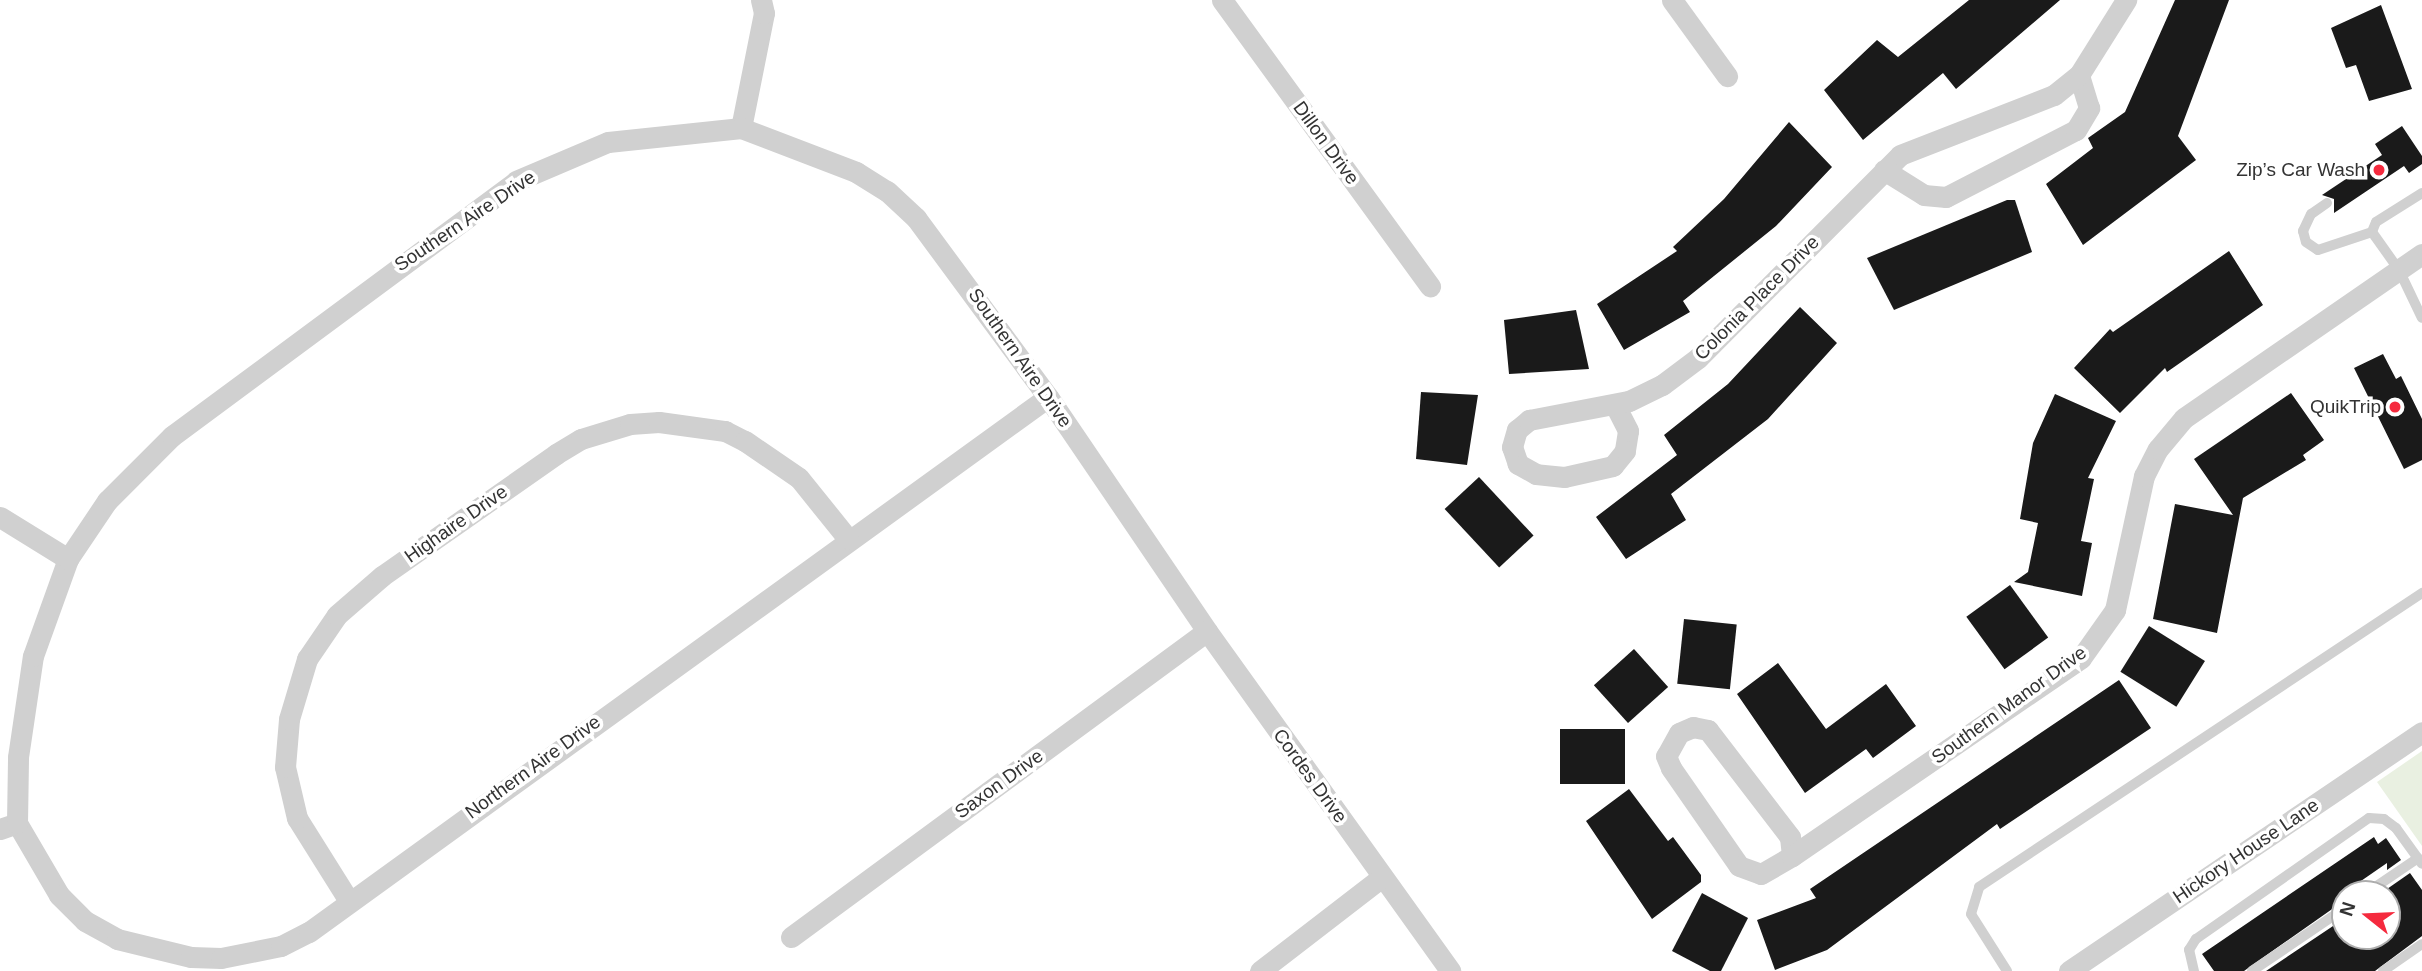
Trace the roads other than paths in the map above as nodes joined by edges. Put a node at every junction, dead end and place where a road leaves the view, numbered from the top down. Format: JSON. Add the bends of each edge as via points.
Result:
{"nodes":[{"id":1,"x":761,"y":0,"type":"edge"},
{"id":2,"x":1222,"y":0,"type":"edge"},
{"id":3,"x":1672,"y":0,"type":"edge"},
{"id":4,"x":2126,"y":0,"type":"edge"},
{"id":5,"x":2078,"y":75,"type":"junction"},
{"id":6,"x":1727,"y":76,"type":"dead end"},
{"id":7,"x":741,"y":128,"type":"junction"},
{"id":8,"x":1884,"y":170,"type":"junction"},
{"id":9,"x":2422,"y":193,"type":"edge"},
{"id":10,"x":2327,"y":203,"type":"dead end"},
{"id":11,"x":2372,"y":232,"type":"junction"},
{"id":12,"x":2422,"y":254,"type":"edge"},
{"id":13,"x":2399,"y":270,"type":"junction"},
{"id":14,"x":1430,"y":286,"type":"dead end"},
{"id":15,"x":2421,"y":314,"type":"edge"},
{"id":16,"x":1048,"y":397,"type":"junction"},
{"id":17,"x":1615,"y":405,"type":"junction"},
{"id":18,"x":0,"y":517,"type":"edge"},
{"id":19,"x":848,"y":539,"type":"junction"},
{"id":20,"x":68,"y":559,"type":"junction"},
{"id":21,"x":1172,"y":579,"type":"joint"},
{"id":22,"x":2422,"y":593,"type":"edge"},
{"id":23,"x":1207,"y":631,"type":"junction"},
{"id":24,"x":2422,"y":732,"type":"edge"},
{"id":25,"x":8,"y":826,"type":"edge"},
{"id":26,"x":1792,"y":856,"type":"junction"},
{"id":27,"x":2420,"y":861,"type":"edge"},
{"id":28,"x":1382,"y":877,"type":"junction"},
{"id":29,"x":2388,"y":880,"type":"edge"},
{"id":30,"x":349,"y":901,"type":"junction"},
{"id":31,"x":2331,"y":917,"type":"edge"},
{"id":32,"x":791,"y":937,"type":"dead end"},
{"id":33,"x":2422,"y":943,"type":"edge"},
{"id":34,"x":1260,"y":971,"type":"edge"},
{"id":35,"x":1450,"y":971,"type":"edge"},
{"id":36,"x":2007,"y":971,"type":"edge"},
{"id":37,"x":2069,"y":971,"type":"edge"},
{"id":38,"x":2194,"y":971,"type":"edge"},
{"id":39,"x":2252,"y":971,"type":"edge"},
{"id":40,"x":2383,"y":971,"type":"edge"}],
"edges":[{"from":1,"to":7,"type":"street","via":[[764,13]]},
{"from":2,"to":14,"type":"street","name":"Dillon Drive"},
{"from":3,"to":6,"type":"street"},
{"from":4,"to":5,"type":"street","name":"Colonia Place Drive"},
{"from":5,"to":8,"type":"street","name":"Colonia Place Drive","via":[[2054,95],[1939,137],[1899,155]]},
{"from":5,"to":8,"type":"street","via":[[2089,108],[2076,130],[1946,197],[1924,195]]},
{"from":7,"to":16,"type":"street","name":"Southern Aire Drive","via":[[812,152],[887,191],[957,271]]},
{"from":7,"to":20,"type":"street","name":"Southern Aire Drive","via":[[608,142],[516,181],[172,436],[107,501]]},
{"from":8,"to":17,"type":"street","name":"Colonia Place Drive","via":[[1698,358],[1662,385]]},
{"from":9,"to":11,"type":"lane","via":[[2376,222]]},
{"from":10,"to":11,"type":"lane","via":[[2311,214],[2303,231],[2306,242],[2318,250]]},
{"from":11,"to":13,"type":"lane"},
{"from":12,"to":13,"type":"street","name":"Southern Manor Drive"},
{"from":13,"to":15,"type":"lane"},
{"from":13,"to":26,"type":"street","name":"Southern Manor Drive","via":[[2184,418],[2158,449],[2144,477],[2115,610],[2081,657]]},
{"from":16,"to":19,"type":"street","name":"Northern Aire Drive"},
{"from":16,"to":21,"type":"street","name":"Southern Aire Drive"},
{"from":17,"to":17,"type":"street","name":"Colonia Place Drive","via":[[1529,421],[1517,429],[1512,447],[1518,464],[1536,474],[1564,477],[1613,466],[1625,451],[1628,431]]},
{"from":18,"to":20,"type":"street"},
{"from":19,"to":30,"type":"street","name":"Northern Aire Drive"},
{"from":19,"to":30,"type":"street","name":"Highaire Drive","via":[[799,478],[745,441],[726,431],[659,422],[631,424],[581,439],[556,454],[382,576],[337,615],[307,659],[289,719],[285,767],[297,818]]},
{"from":20,"to":25,"type":"street","name":"Southern Aire Drive","via":[[33,656]]},
{"from":21,"to":23,"type":"street","name":"Cordes Drive"},
{"from":22,"to":36,"type":"lane","via":[[1979,887],[1971,914]]},
{"from":23,"to":28,"type":"street","name":"Cordes Drive"},
{"from":23,"to":32,"type":"street","name":"Saxon Drive"},
{"from":24,"to":37,"type":"street","name":"Hickory House Lane"},
{"from":25,"to":30,"type":"street","name":"Northern Aire Drive","via":[[59,895],[85,921],[148,950],[221,958],[281,946],[309,932]]},
{"from":26,"to":26,"type":"street","name":"Southern Manor Drive","via":[[1761,874],[1739,866],[1671,768],[1666,755],[1679,733],[1693,727],[1708,730],[1790,837]]},
{"from":27,"to":29,"type":"lane"},
{"from":27,"to":38,"type":"lane","via":[[2396,828],[2384,819],[2370,818],[2196,939],[2189,950]]},
{"from":28,"to":34,"type":"street"},
{"from":28,"to":35,"type":"street","name":"Cordes Drive"},
{"from":31,"to":39,"type":"lane"},
{"from":33,"to":40,"type":"lane"}]}
